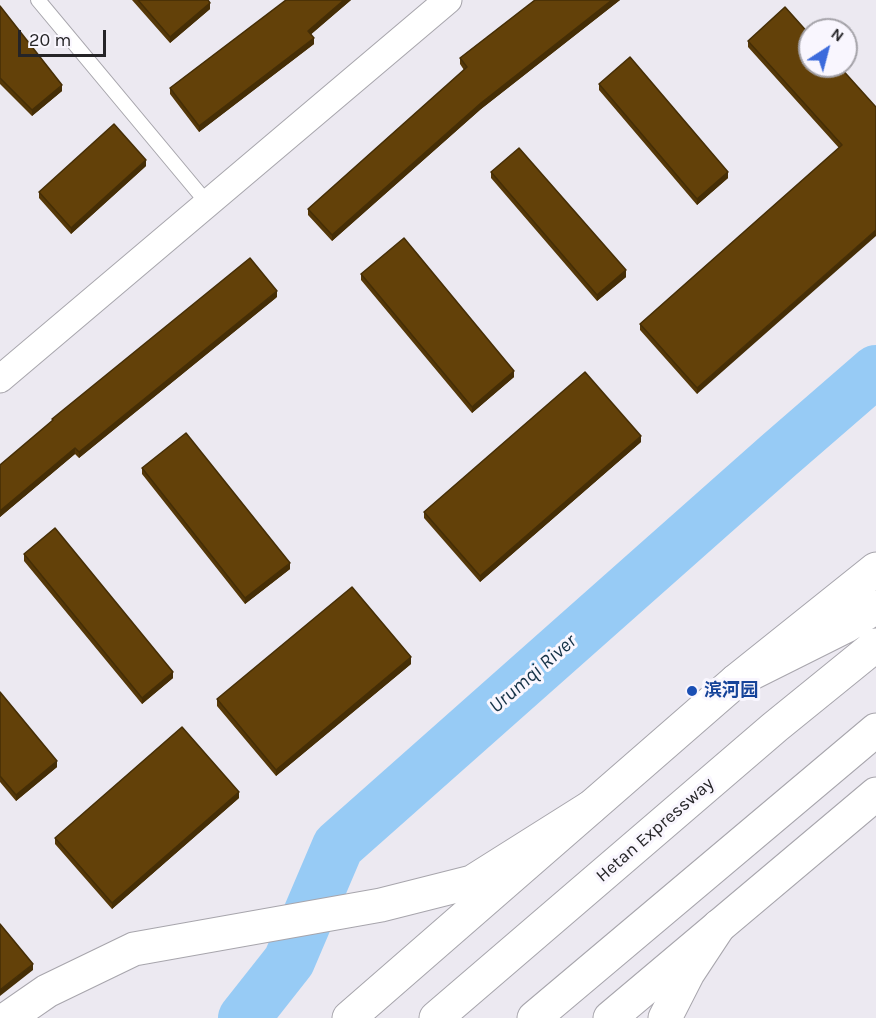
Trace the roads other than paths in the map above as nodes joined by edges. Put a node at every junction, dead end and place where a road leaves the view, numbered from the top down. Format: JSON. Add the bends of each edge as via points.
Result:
{"nodes":[{"id":1,"x":38,"y":0,"type":"edge"},
{"id":2,"x":448,"y":0,"type":"edge"},
{"id":3,"x":208,"y":204,"type":"junction"},
{"id":4,"x":0,"y":379,"type":"edge"},
{"id":5,"x":876,"y":568,"type":"edge"},
{"id":6,"x":876,"y":607,"type":"edge"},
{"id":7,"x":876,"y":645,"type":"edge"},
{"id":8,"x":736,"y":681,"type":"junction"},
{"id":9,"x":876,"y":730,"type":"edge"},
{"id":10,"x":876,"y":794,"type":"edge"},
{"id":11,"x":591,"y":807,"type":"junction"},
{"id":12,"x":719,"y":926,"type":"junction"},
{"id":13,"x":8,"y":1018,"type":"edge"},
{"id":14,"x":349,"y":1018,"type":"edge"},
{"id":15,"x":436,"y":1018,"type":"edge"},
{"id":16,"x":534,"y":1018,"type":"edge"},
{"id":17,"x":610,"y":1018,"type":"edge"},
{"id":18,"x":665,"y":1018,"type":"edge"}],
"edges":[{"from":1,"to":3,"type":"lane"},
{"from":2,"to":3,"type":"street"},
{"from":3,"to":4,"type":"street"},
{"from":5,"to":8,"type":"main road"},
{"from":6,"to":8,"type":"main road"},
{"from":7,"to":15,"type":"main road","name":"Hetan Expressway"},
{"from":8,"to":11,"type":"main road"},
{"from":9,"to":16,"type":"main road"},
{"from":10,"to":12,"type":"main road"},
{"from":11,"to":13,"type":"main road","via":[[472,882],[381,904],[135,949],[47,991]]},
{"from":11,"to":14,"type":"main road"},
{"from":12,"to":17,"type":"main road"},
{"from":12,"to":18,"type":"main road"}]}
